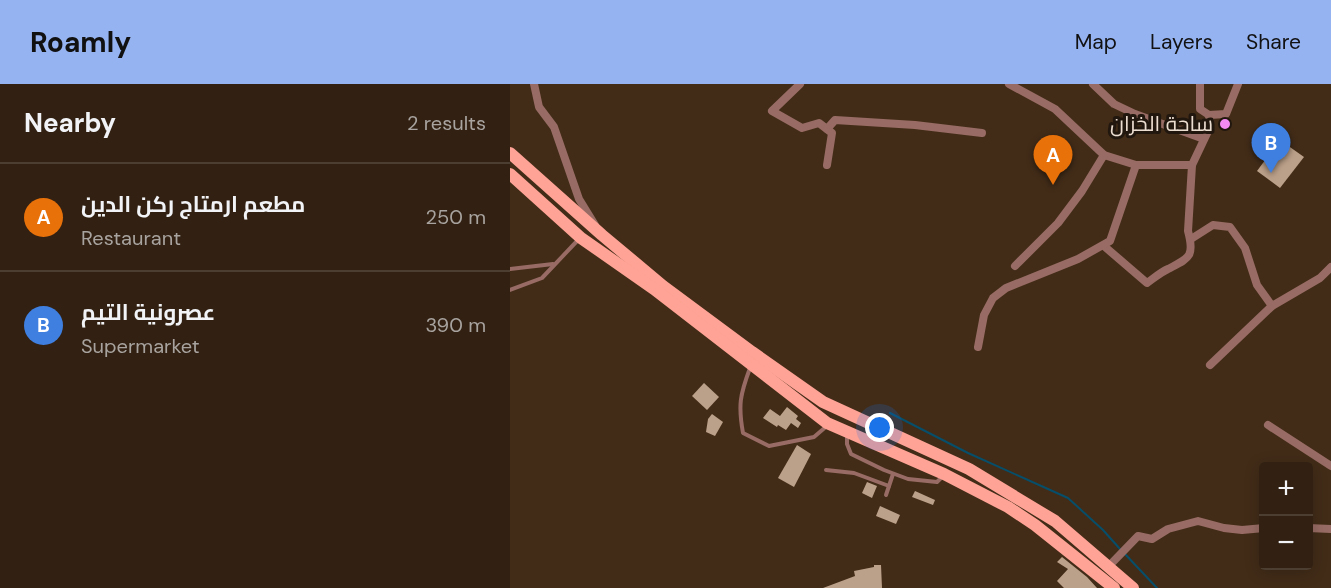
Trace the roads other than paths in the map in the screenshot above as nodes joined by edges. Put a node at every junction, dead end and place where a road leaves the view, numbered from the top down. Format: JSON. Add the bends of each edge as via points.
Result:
{"nodes":[{"id":1,"x":534,"y":84,"type":"edge"},
{"id":2,"x":800,"y":84,"type":"edge"},
{"id":3,"x":1009,"y":84,"type":"edge"},
{"id":4,"x":1093,"y":84,"type":"edge"},
{"id":5,"x":1200,"y":84,"type":"edge"},
{"id":6,"x":1238,"y":84,"type":"edge"},
{"id":7,"x":1209,"y":115,"type":"junction"},
{"id":8,"x":827,"y":129,"type":"junction"},
{"id":9,"x":982,"y":134,"type":"dead end"},
{"id":10,"x":1204,"y":139,"type":"junction"},
{"id":11,"x":510,"y":153,"type":"edge"},
{"id":12,"x":1104,"y":155,"type":"junction"},
{"id":13,"x":827,"y":165,"type":"dead end"},
{"id":14,"x":1136,"y":165,"type":"junction"},
{"id":15,"x":1192,"y":165,"type":"junction"},
{"id":16,"x":510,"y":174,"type":"edge"},
{"id":17,"x":602,"y":235,"type":"junction"},
{"id":18,"x":581,"y":238,"type":"junction"},
{"id":19,"x":1191,"y":239,"type":"junction"},
{"id":20,"x":1104,"y":246,"type":"junction"},
{"id":21,"x":554,"y":264,"type":"junction"},
{"id":22,"x":1015,"y":266,"type":"dead end"},
{"id":23,"x":1331,"y":267,"type":"edge"},
{"id":24,"x":510,"y":268,"type":"edge"},
{"id":25,"x":510,"y":290,"type":"edge"},
{"id":26,"x":1272,"y":306,"type":"junction"},
{"id":27,"x":978,"y":347,"type":"dead end"},
{"id":28,"x":752,"y":364,"type":"junction"},
{"id":29,"x":1210,"y":365,"type":"dead end"},
{"id":30,"x":830,"y":424,"type":"junction"},
{"id":31,"x":1268,"y":425,"type":"dead end"},
{"id":32,"x":847,"y":433,"type":"junction"},
{"id":33,"x":1331,"y":466,"type":"edge"},
{"id":34,"x":826,"y":470,"type":"dead end"},
{"id":35,"x":893,"y":474,"type":"junction"},
{"id":36,"x":944,"y":474,"type":"junction"},
{"id":37,"x":889,"y":486,"type":"junction"},
{"id":38,"x":886,"y":495,"type":"dead end"},
{"id":39,"x":1259,"y":528,"type":"edge"},
{"id":40,"x":1313,"y":528,"type":"edge"},
{"id":41,"x":1331,"y":529,"type":"edge"},
{"id":42,"x":1108,"y":567,"type":"junction"},
{"id":43,"x":1114,"y":588,"type":"edge"},
{"id":44,"x":1133,"y":588,"type":"edge"}],
"edges":[{"from":1,"to":17,"type":"street","via":[[539,107],[554,127],[579,199]]},
{"from":2,"to":8,"type":"street","via":[[772,111],[802,128],[819,123]]},
{"from":3,"to":12,"type":"street","via":[[1055,109]]},
{"from":4,"to":10,"type":"street","via":[[1114,104]]},
{"from":5,"to":7,"type":"street","via":[[1200,109]]},
{"from":6,"to":7,"type":"street","via":[[1226,114]]},
{"from":7,"to":10,"type":"street","via":[[1210,127]]},
{"from":8,"to":9,"type":"street","via":[[835,120]]},
{"from":8,"to":13,"type":"street","via":[[832,133]]},
{"from":10,"to":15,"type":"street"},
{"from":11,"to":17,"type":"main road"},
{"from":12,"to":14,"type":"street"},
{"from":12,"to":22,"type":"street","via":[[1058,223]]},
{"from":14,"to":15,"type":"street"},
{"from":14,"to":20,"type":"street","via":[[1110,241]]},
{"from":15,"to":19,"type":"street","via":[[1188,231]]},
{"from":16,"to":18,"type":"main road"},
{"from":17,"to":42,"type":"main road","via":[[716,326],[823,402],[969,469],[1055,521]]},
{"from":18,"to":21,"type":"lane"},
{"from":18,"to":28,"type":"main road"},
{"from":19,"to":20,"type":"street","via":[[1190,254],[1184,262],[1148,283]]},
{"from":19,"to":26,"type":"street","via":[[1213,225],[1230,227],[1245,248],[1257,285]]},
{"from":20,"to":27,"type":"street","via":[[1006,288],[993,298],[984,315]]},
{"from":21,"to":24,"type":"lane"},
{"from":21,"to":25,"type":"lane","via":[[542,278]]},
{"from":23,"to":26,"type":"street","via":[[1320,278]]},
{"from":26,"to":29,"type":"street"},
{"from":28,"to":30,"type":"main road"},
{"from":28,"to":30,"type":"lane","via":[[739,408],[743,433],[769,446],[814,436]]},
{"from":30,"to":32,"type":"main road"},
{"from":31,"to":33,"type":"street"},
{"from":32,"to":35,"type":"lane","via":[[851,454]]},
{"from":32,"to":36,"type":"main road"},
{"from":34,"to":37,"type":"lane","via":[[854,473]]},
{"from":35,"to":36,"type":"lane","via":[[937,482]]},
{"from":35,"to":37,"type":"lane"},
{"from":36,"to":43,"type":"main road","via":[[1035,525]]},
{"from":37,"to":38,"type":"lane"},
{"from":39,"to":42,"type":"street","via":[[1224,528],[1198,520],[1152,539],[1138,536]]},
{"from":40,"to":41,"type":"street"},
{"from":42,"to":44,"type":"main road"}]}
